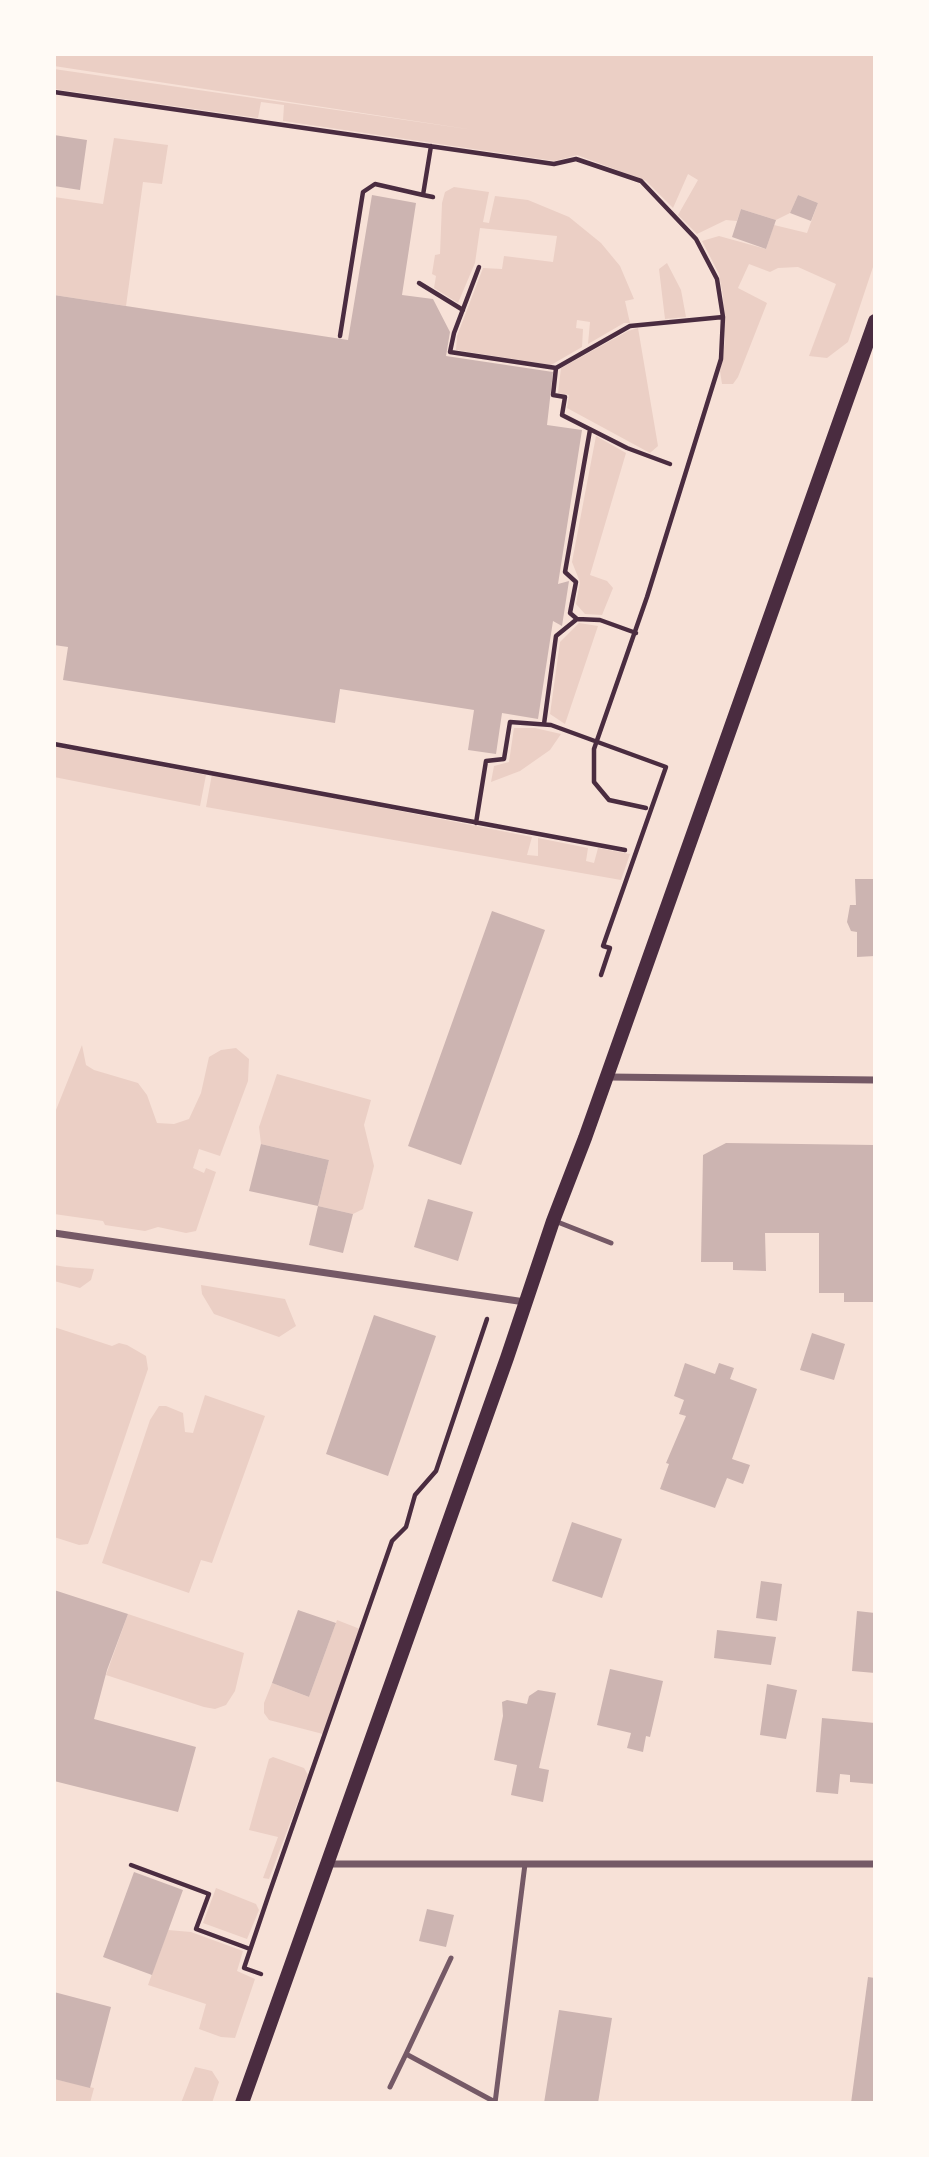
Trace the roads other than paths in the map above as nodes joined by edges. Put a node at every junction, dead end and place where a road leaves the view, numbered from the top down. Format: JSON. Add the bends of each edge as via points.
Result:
{"nodes":[{"id":1,"x":875,"y":321,"type":"edge"},
{"id":2,"x":607,"y":1077,"type":"junction"},
{"id":3,"x":875,"y":1080,"type":"edge"},
{"id":4,"x":553,"y":1221,"type":"junction"},
{"id":5,"x":54,"y":1233,"type":"edge"},
{"id":6,"x":611,"y":1243,"type":"dead end"},
{"id":7,"x":525,"y":1303,"type":"junction"},
{"id":8,"x":326,"y":1864,"type":"junction"},
{"id":9,"x":525,"y":1864,"type":"junction"},
{"id":10,"x":875,"y":1864,"type":"edge"},
{"id":11,"x":451,"y":1958,"type":"dead end"},
{"id":12,"x":406,"y":2054,"type":"junction"},
{"id":13,"x":390,"y":2087,"type":"dead end"},
{"id":14,"x":495,"y":2102,"type":"edge"},
{"id":15,"x":242,"y":2103,"type":"edge"}],
"edges":[{"from":1,"to":2,"type":"main road"},
{"from":2,"to":3,"type":"street"},
{"from":2,"to":4,"type":"main road"},
{"from":4,"to":6,"type":"lane"},
{"from":4,"to":7,"type":"main road"},
{"from":5,"to":7,"type":"street"},
{"from":7,"to":8,"type":"main road"},
{"from":8,"to":9,"type":"street"},
{"from":8,"to":15,"type":"main road"},
{"from":9,"to":10,"type":"street"},
{"from":9,"to":14,"type":"lane"},
{"from":11,"to":12,"type":"lane"},
{"from":12,"to":13,"type":"lane"},
{"from":12,"to":14,"type":"lane"}]}
